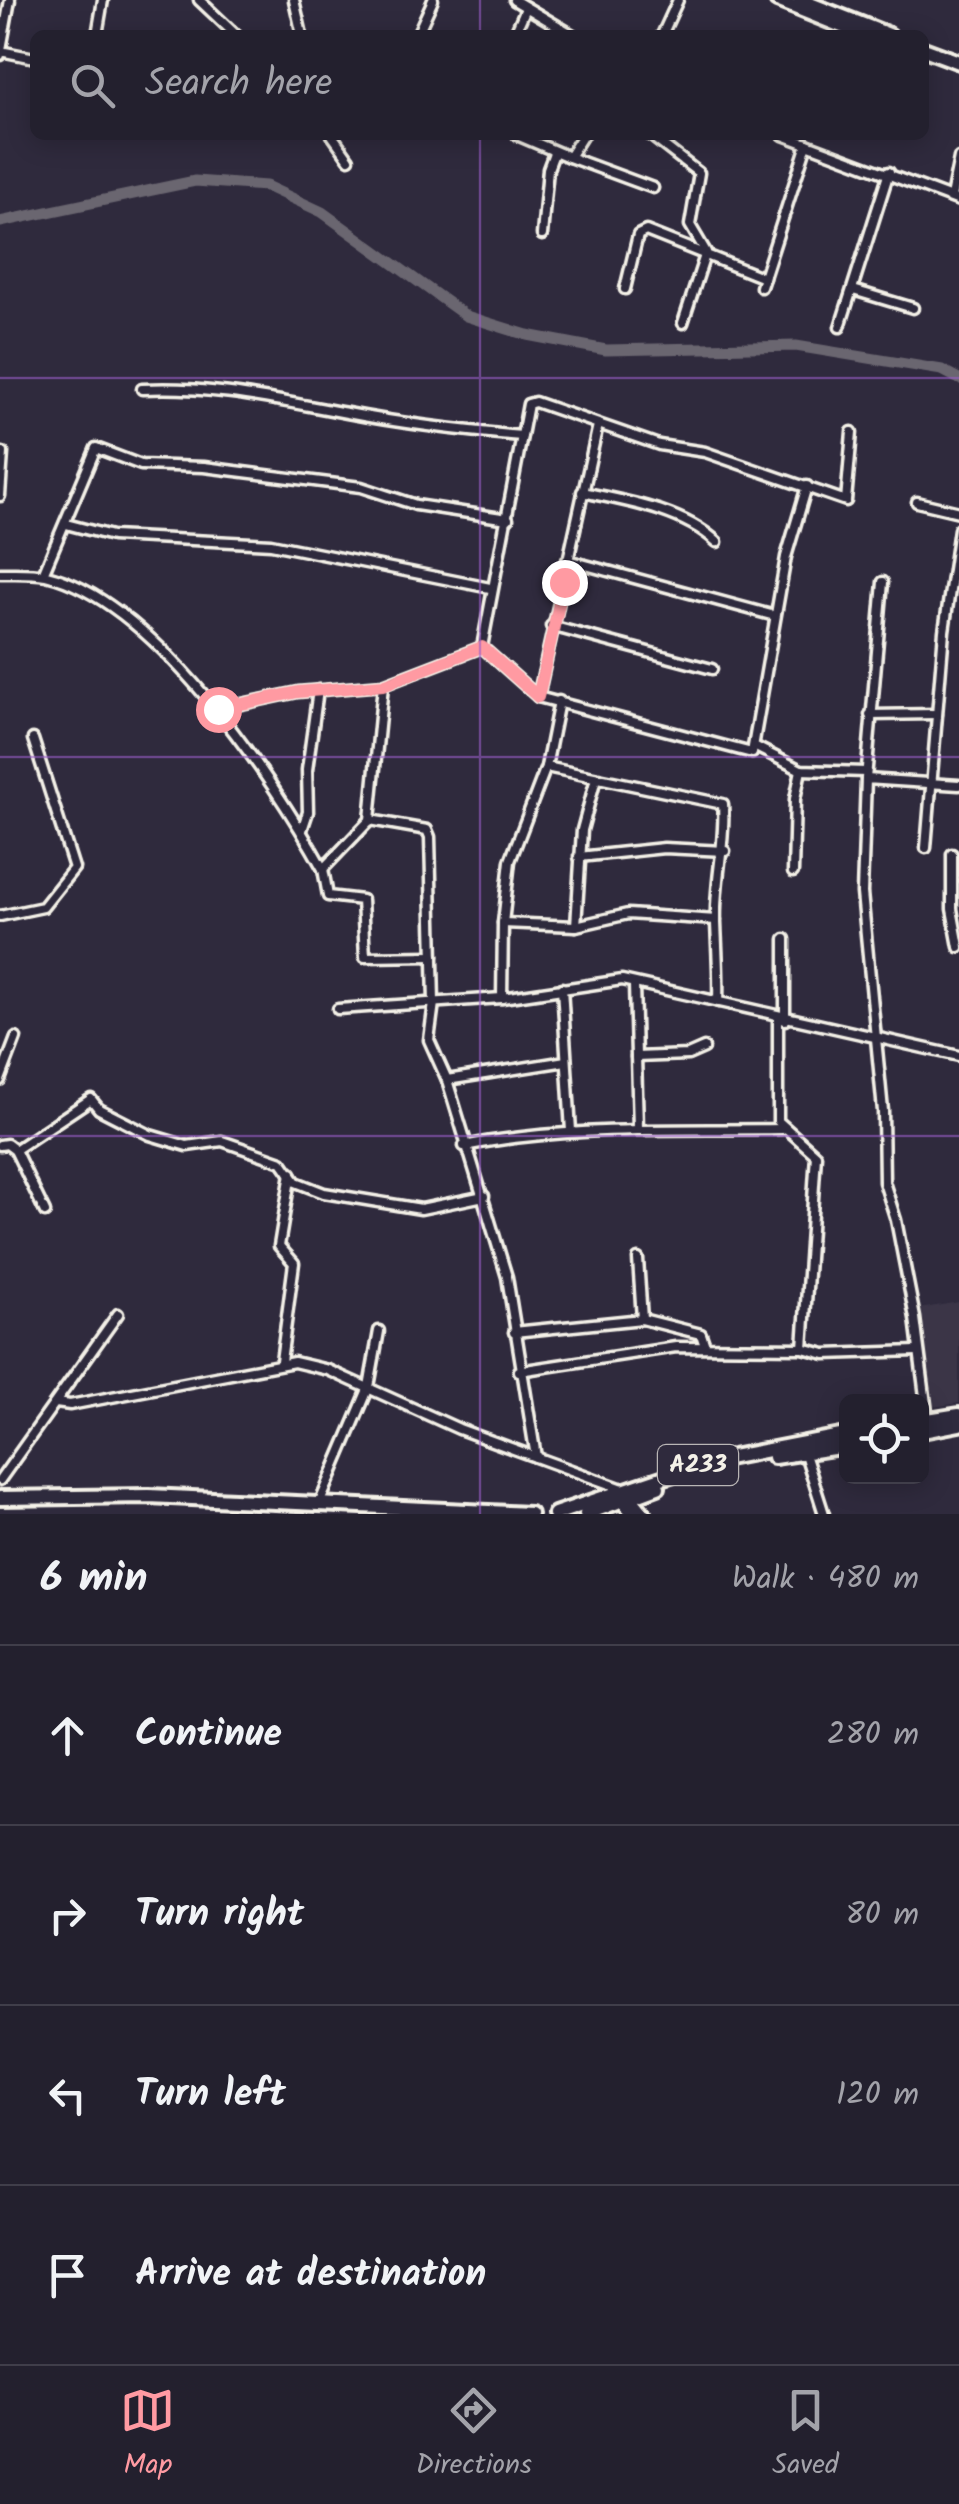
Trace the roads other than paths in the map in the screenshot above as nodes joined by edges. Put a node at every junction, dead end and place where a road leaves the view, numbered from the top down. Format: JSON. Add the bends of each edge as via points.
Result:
{"nodes":[{"id":1,"x":10,"y":0,"type":"edge"},
{"id":2,"x":103,"y":0,"type":"edge"},
{"id":3,"x":294,"y":0,"type":"edge"},
{"id":4,"x":433,"y":0,"type":"edge"},
{"id":5,"x":514,"y":0,"type":"edge"},
{"id":6,"x":678,"y":0,"type":"edge"},
{"id":7,"x":777,"y":0,"type":"edge"},
{"id":8,"x":800,"y":0,"type":"edge"},
{"id":9,"x":205,"y":2,"type":"edge"},
{"id":10,"x":526,"y":8,"type":"junction"},
{"id":11,"x":98,"y":30,"type":"edge"},
{"id":12,"x":231,"y":30,"type":"edge"},
{"id":13,"x":301,"y":30,"type":"edge"},
{"id":14,"x":418,"y":30,"type":"edge"},
{"id":15,"x":516,"y":30,"type":"edge"},
{"id":16,"x":564,"y":30,"type":"edge"},
{"id":17,"x":664,"y":30,"type":"edge"},
{"id":18,"x":852,"y":30,"type":"edge"},
{"id":19,"x":876,"y":30,"type":"edge"},
{"id":20,"x":929,"y":51,"type":"edge"},
{"id":21,"x":0,"y":53,"type":"edge"},
{"id":22,"x":30,"y":57,"type":"edge"},
{"id":23,"x":929,"y":60,"type":"edge"},
{"id":24,"x":959,"y":62,"type":"edge"},
{"id":25,"x":959,"y":71,"type":"edge"},
{"id":26,"x":336,"y":140,"type":"edge"},
{"id":27,"x":527,"y":140,"type":"edge"},
{"id":28,"x":580,"y":140,"type":"edge"},
{"id":29,"x":656,"y":140,"type":"edge"},
{"id":30,"x":796,"y":140,"type":"edge"},
{"id":31,"x":807,"y":144,"type":"junction"},
{"id":32,"x":554,"y":153,"type":"junction"},
{"id":33,"x":569,"y":157,"type":"junction"},
{"id":34,"x":959,"y":158,"type":"edge"},
{"id":35,"x":349,"y":159,"type":"dead end"},
{"id":36,"x":888,"y":172,"type":"junction"},
{"id":37,"x":653,"y":188,"type":"dead end"},
{"id":38,"x":955,"y":199,"type":"edge"},
{"id":39,"x":542,"y":236,"type":"dead end"},
{"id":40,"x":706,"y":252,"type":"junction"},
{"id":41,"x":624,"y":289,"type":"dead end"},
{"id":42,"x":853,"y":290,"type":"junction"},
{"id":43,"x":913,"y":308,"type":"dead end"},
{"id":44,"x":683,"y":322,"type":"dead end"},
{"id":45,"x":840,"y":327,"type":"dead end"},
{"id":46,"x":142,"y":389,"type":"dead end"},
{"id":47,"x":598,"y":425,"type":"junction"},
{"id":48,"x":852,"y":432,"type":"dead end"},
{"id":49,"x":522,"y":436,"type":"junction"},
{"id":50,"x":3,"y":454,"type":"dead end"},
{"id":51,"x":807,"y":486,"type":"junction"},
{"id":52,"x":582,"y":492,"type":"junction"},
{"id":53,"x":0,"y":496,"type":"edge"},
{"id":54,"x":917,"y":502,"type":"dead end"},
{"id":55,"x":959,"y":512,"type":"edge"},
{"id":56,"x":508,"y":519,"type":"junction"},
{"id":57,"x":66,"y":524,"type":"junction"},
{"id":58,"x":959,"y":529,"type":"edge"},
{"id":59,"x":717,"y":542,"type":"dead end"},
{"id":60,"x":568,"y":560,"type":"junction"},
{"id":61,"x":0,"y":574,"type":"edge"},
{"id":62,"x":43,"y":574,"type":"junction"},
{"id":63,"x":883,"y":582,"type":"dead end"},
{"id":64,"x":490,"y":588,"type":"junction"},
{"id":65,"x":955,"y":591,"type":"edge"},
{"id":66,"x":775,"y":616,"type":"junction"},
{"id":67,"x":550,"y":626,"type":"junction"},
{"id":68,"x":482,"y":647,"type":"junction"},
{"id":69,"x":712,"y":669,"type":"dead end"},
{"id":70,"x":383,"y":685,"type":"junction"},
{"id":71,"x":318,"y":690,"type":"junction"},
{"id":72,"x":538,"y":697,"type":"junction"},
{"id":73,"x":559,"y":701,"type":"junction"},
{"id":74,"x":218,"y":709,"type":"junction"},
{"id":75,"x":937,"y":714,"type":"junction"},
{"id":76,"x":870,"y":715,"type":"junction"},
{"id":77,"x":33,"y":738,"type":"dead end"},
{"id":78,"x":754,"y":746,"type":"junction"},
{"id":79,"x":546,"y":767,"type":"junction"},
{"id":80,"x":802,"y":770,"type":"junction"},
{"id":81,"x":866,"y":776,"type":"junction"},
{"id":82,"x":596,"y":778,"type":"junction"},
{"id":83,"x":935,"y":783,"type":"junction"},
{"id":84,"x":959,"y":785,"type":"edge"},
{"id":85,"x":370,"y":820,"type":"junction"},
{"id":86,"x":302,"y":830,"type":"junction"},
{"id":87,"x":926,"y":848,"type":"dead end"},
{"id":88,"x":725,"y":851,"type":"junction"},
{"id":89,"x":952,"y":854,"type":"dead end"},
{"id":90,"x":579,"y":858,"type":"junction"},
{"id":91,"x":324,"y":870,"type":"junction"},
{"id":92,"x":793,"y":872,"type":"dead end"},
{"id":93,"x":0,"y":916,"type":"edge"},
{"id":94,"x":716,"y":920,"type":"junction"},
{"id":95,"x":503,"y":923,"type":"junction"},
{"id":96,"x":576,"y":926,"type":"junction"},
{"id":97,"x":785,"y":939,"type":"dead end"},
{"id":98,"x":959,"y":947,"type":"edge"},
{"id":99,"x":433,"y":956,"type":"junction"},
{"id":100,"x":634,"y":984,"type":"junction"},
{"id":101,"x":562,"y":988,"type":"junction"},
{"id":102,"x":502,"y":998,"type":"junction"},
{"id":103,"x":718,"y":1002,"type":"junction"},
{"id":104,"x":434,"y":1004,"type":"junction"},
{"id":105,"x":338,"y":1009,"type":"dead end"},
{"id":106,"x":782,"y":1020,"type":"junction"},
{"id":107,"x":16,"y":1038,"type":"dead end"},
{"id":108,"x":876,"y":1041,"type":"junction"},
{"id":109,"x":704,"y":1048,"type":"dead end"},
{"id":110,"x":959,"y":1056,"type":"edge"},
{"id":111,"x":636,"y":1058,"type":"junction"},
{"id":112,"x":566,"y":1061,"type":"junction"},
{"id":113,"x":0,"y":1080,"type":"edge"},
{"id":114,"x":447,"y":1080,"type":"junction"},
{"id":115,"x":638,"y":1128,"type":"junction"},
{"id":116,"x":782,"y":1129,"type":"junction"},
{"id":117,"x":572,"y":1131,"type":"junction"},
{"id":118,"x":0,"y":1146,"type":"edge"},
{"id":119,"x":464,"y":1146,"type":"junction"},
{"id":120,"x":15,"y":1150,"type":"junction"},
{"id":121,"x":291,"y":1174,"type":"junction"},
{"id":122,"x":484,"y":1196,"type":"junction"},
{"id":123,"x":45,"y":1212,"type":"dead end"},
{"id":124,"x":638,"y":1259,"type":"dead end"},
{"id":125,"x":118,"y":1314,"type":"dead end"},
{"id":126,"x":642,"y":1319,"type":"junction"},
{"id":127,"x":380,"y":1330,"type":"dead end"},
{"id":128,"x":514,"y":1332,"type":"junction"},
{"id":129,"x":705,"y":1346,"type":"junction"},
{"id":130,"x":803,"y":1348,"type":"junction"},
{"id":131,"x":917,"y":1351,"type":"junction"},
{"id":132,"x":282,"y":1361,"type":"junction"},
{"id":133,"x":519,"y":1371,"type":"junction"},
{"id":134,"x":369,"y":1387,"type":"junction"},
{"id":135,"x":921,"y":1394,"type":"edge"},
{"id":136,"x":56,"y":1403,"type":"junction"},
{"id":137,"x":959,"y":1415,"type":"edge"},
{"id":138,"x":929,"y":1423,"type":"edge"},
{"id":139,"x":929,"y":1424,"type":"edge"},
{"id":140,"x":959,"y":1424,"type":"edge"},
{"id":141,"x":839,"y":1435,"type":"edge"},
{"id":142,"x":839,"y":1447,"type":"edge"},
{"id":143,"x":804,"y":1454,"type":"junction"},
{"id":144,"x":536,"y":1457,"type":"junction"},
{"id":145,"x":0,"y":1480,"type":"edge"},
{"id":146,"x":621,"y":1493,"type":"junction"},
{"id":147,"x":0,"y":1498,"type":"edge"},
{"id":148,"x":320,"y":1502,"type":"junction"},
{"id":149,"x":0,"y":1506,"type":"edge"},
{"id":150,"x":412,"y":1514,"type":"edge"},
{"id":151,"x":530,"y":1514,"type":"edge"},
{"id":152,"x":556,"y":1514,"type":"edge"},
{"id":153,"x":586,"y":1514,"type":"edge"},
{"id":154,"x":633,"y":1514,"type":"edge"},
{"id":155,"x":644,"y":1514,"type":"edge"},
{"id":156,"x":824,"y":1514,"type":"edge"}],
"edges":[{"from":1,"to":21,"type":"street"},
{"from":2,"to":11,"type":"street"},
{"from":3,"to":13,"type":"street"},
{"from":4,"to":14,"type":"street"},
{"from":5,"to":10,"type":"street"},
{"from":6,"to":17,"type":"street"},
{"from":7,"to":18,"type":"highway"},
{"from":8,"to":19,"type":"highway"},
{"from":9,"to":12,"type":"street"},
{"from":10,"to":15,"type":"street"},
{"from":10,"to":16,"type":"street"},
{"from":20,"to":24,"type":"highway"},
{"from":21,"to":22,"type":"street"},
{"from":23,"to":25,"type":"highway"},
{"from":26,"to":35,"type":"street"},
{"from":27,"to":32,"type":"street"},
{"from":28,"to":33,"type":"street"},
{"from":29,"to":40,"type":"street","via":[[699,173],[690,225]]},
{"from":30,"to":31,"type":"street"},
{"from":31,"to":36,"type":"street"},
{"from":31,"to":40,"type":"street","via":[[763,282]]},
{"from":32,"to":33,"type":"street"},
{"from":32,"to":39,"type":"street"},
{"from":33,"to":37,"type":"street"},
{"from":34,"to":38,"type":"street"},
{"from":36,"to":38,"type":"street"},
{"from":36,"to":42,"type":"street"},
{"from":40,"to":41,"type":"street","via":[[646,231],[638,236]]},
{"from":40,"to":44,"type":"street"},
{"from":42,"to":43,"type":"street"},
{"from":42,"to":45,"type":"street"},
{"from":46,"to":49,"type":"street","via":[[279,398],[385,420]]},
{"from":47,"to":49,"type":"street","via":[[535,402],[527,407]]},
{"from":47,"to":51,"type":"street"},
{"from":47,"to":52,"type":"street"},
{"from":48,"to":51,"type":"street","via":[[846,501]]},
{"from":49,"to":56,"type":"street"},
{"from":50,"to":53,"type":"street"},
{"from":51,"to":66,"type":"street"},
{"from":52,"to":59,"type":"street","via":[[645,506]]},
{"from":52,"to":60,"type":"street"},
{"from":54,"to":55,"type":"street"},
{"from":56,"to":57,"type":"street","via":[[416,505],[362,488],[141,464],[96,448]]},
{"from":56,"to":64,"type":"street"},
{"from":57,"to":62,"type":"street"},
{"from":57,"to":64,"type":"street","via":[[112,536],[271,544]]},
{"from":58,"to":65,"type":"street"},
{"from":60,"to":66,"type":"street"},
{"from":60,"to":67,"type":"street"},
{"from":61,"to":62,"type":"street"},
{"from":62,"to":74,"type":"street","via":[[122,616]]},
{"from":63,"to":76,"type":"street"},
{"from":64,"to":68,"type":"street"},
{"from":65,"to":75,"type":"street"},
{"from":66,"to":78,"type":"street"},
{"from":67,"to":69,"type":"street"},
{"from":67,"to":72,"type":"street"},
{"from":68,"to":70,"type":"street"},
{"from":68,"to":72,"type":"street"},
{"from":70,"to":71,"type":"street"},
{"from":70,"to":85,"type":"street"},
{"from":71,"to":74,"type":"street"},
{"from":71,"to":86,"type":"street"},
{"from":72,"to":73,"type":"street"},
{"from":73,"to":78,"type":"street","via":[[752,753]]},
{"from":73,"to":79,"type":"street"},
{"from":74,"to":86,"type":"street"},
{"from":75,"to":76,"type":"street"},
{"from":75,"to":83,"type":"street"},
{"from":76,"to":81,"type":"street"},
{"from":77,"to":93,"type":"street","via":[[74,868],[43,907]]},
{"from":78,"to":80,"type":"street"},
{"from":79,"to":82,"type":"street"},
{"from":79,"to":95,"type":"street","via":[[510,861]]},
{"from":80,"to":81,"type":"street"},
{"from":80,"to":92,"type":"street"},
{"from":81,"to":83,"type":"street"},
{"from":81,"to":108,"type":"street","via":[[862,893]]},
{"from":82,"to":88,"type":"street","via":[[723,804]]},
{"from":82,"to":90,"type":"street"},
{"from":83,"to":84,"type":"street"},
{"from":83,"to":87,"type":"street"},
{"from":85,"to":91,"type":"street"},
{"from":85,"to":99,"type":"street","via":[[427,830],[430,836]]},
{"from":86,"to":91,"type":"street"},
{"from":88,"to":90,"type":"street","via":[[664,848]]},
{"from":88,"to":94,"type":"street"},
{"from":89,"to":98,"type":"street"},
{"from":90,"to":96,"type":"street"},
{"from":91,"to":99,"type":"street","via":[[328,896],[362,900],[365,958]]},
{"from":94,"to":96,"type":"street","via":[[628,914]]},
{"from":94,"to":103,"type":"street"},
{"from":95,"to":96,"type":"street"},
{"from":95,"to":102,"type":"street"},
{"from":97,"to":106,"type":"street"},
{"from":99,"to":104,"type":"street"},
{"from":100,"to":101,"type":"street"},
{"from":100,"to":103,"type":"street"},
{"from":100,"to":111,"type":"street"},
{"from":101,"to":102,"type":"street"},
{"from":101,"to":112,"type":"street"},
{"from":102,"to":104,"type":"street"},
{"from":103,"to":106,"type":"street"},
{"from":104,"to":105,"type":"street"},
{"from":104,"to":114,"type":"street","via":[[429,1040]]},
{"from":106,"to":108,"type":"street"},
{"from":106,"to":116,"type":"street"},
{"from":107,"to":113,"type":"street"},
{"from":108,"to":110,"type":"street"},
{"from":108,"to":131,"type":"street","via":[[884,1182]]},
{"from":109,"to":111,"type":"street"},
{"from":111,"to":115,"type":"street"},
{"from":112,"to":114,"type":"street"},
{"from":112,"to":117,"type":"street"},
{"from":114,"to":119,"type":"street"},
{"from":115,"to":116,"type":"street"},
{"from":115,"to":117,"type":"street"},
{"from":116,"to":130,"type":"street","via":[[816,1156]]},
{"from":117,"to":119,"type":"street"},
{"from":118,"to":120,"type":"street"},
{"from":119,"to":122,"type":"street"},
{"from":120,"to":121,"type":"street","via":[[92,1099],[150,1135],[187,1146],[222,1141],[282,1162]]},
{"from":120,"to":123,"type":"street"},
{"from":121,"to":122,"type":"street","via":[[324,1193],[421,1209]]},
{"from":121,"to":132,"type":"street","via":[[280,1234],[280,1246],[294,1263]]},
{"from":122,"to":128,"type":"street","via":[[507,1277]]},
{"from":124,"to":126,"type":"street"},
{"from":125,"to":136,"type":"street"},
{"from":126,"to":128,"type":"street"},
{"from":126,"to":129,"type":"street","via":[[701,1334]]},
{"from":127,"to":134,"type":"street"},
{"from":128,"to":133,"type":"street"},
{"from":129,"to":130,"type":"street"},
{"from":129,"to":133,"type":"street"},
{"from":130,"to":131,"type":"street","via":[[824,1354]]},
{"from":131,"to":135,"type":"street"},
{"from":132,"to":134,"type":"street"},
{"from":132,"to":136,"type":"street","via":[[166,1388]]},
{"from":133,"to":144,"type":"street"},
{"from":134,"to":144,"type":"street"},
{"from":134,"to":148,"type":"street"},
{"from":136,"to":145,"type":"street"},
{"from":137,"to":138,"type":"highway"},
{"from":139,"to":140,"type":"highway"},
{"from":141,"to":146,"type":"highway","number":"A233","via":[[712,1461]]},
{"from":142,"to":143,"type":"highway","number":"A233"},
{"from":143,"to":146,"type":"highway","number":"A233"},
{"from":143,"to":156,"type":"street"},
{"from":144,"to":146,"type":"street"},
{"from":146,"to":152,"type":"highway","number":"A233"},
{"from":146,"to":153,"type":"highway","number":"A233"},
{"from":146,"to":154,"type":"main road"},
{"from":146,"to":155,"type":"main road"},
{"from":147,"to":148,"type":"highway"},
{"from":148,"to":151,"type":"highway"},
{"from":149,"to":150,"type":"highway","via":[[66,1502]]}]}
